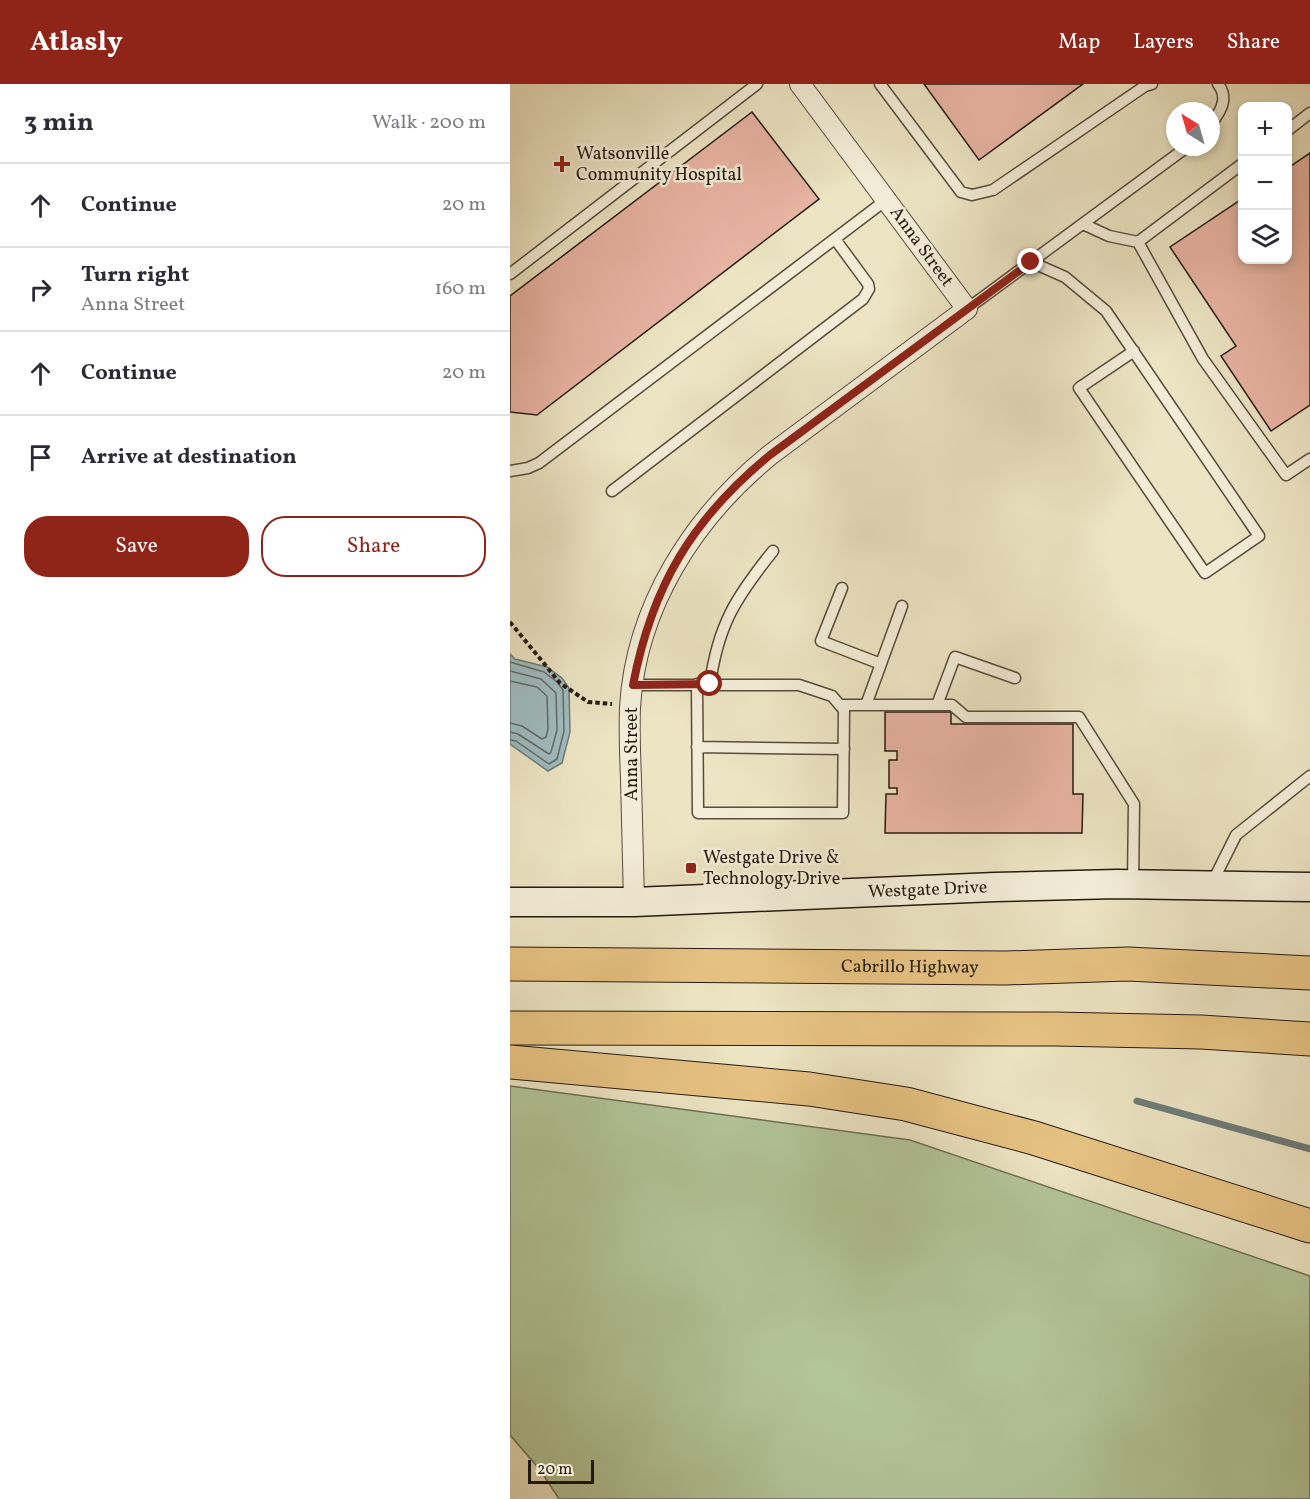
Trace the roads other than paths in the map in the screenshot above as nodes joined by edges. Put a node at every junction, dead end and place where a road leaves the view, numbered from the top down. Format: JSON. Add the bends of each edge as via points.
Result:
{"nodes":[{"id":1,"x":757,"y":84,"type":"edge"},
{"id":2,"x":800,"y":84,"type":"edge"},
{"id":3,"x":880,"y":84,"type":"edge"},
{"id":4,"x":1152,"y":84,"type":"edge"},
{"id":5,"x":1218,"y":84,"type":"edge"},
{"id":6,"x":1220,"y":113,"type":"edge"},
{"id":7,"x":1310,"y":113,"type":"edge"},
{"id":8,"x":1292,"y":126,"type":"edge"},
{"id":9,"x":1175,"y":156,"type":"edge"},
{"id":10,"x":1238,"y":167,"type":"edge"},
{"id":11,"x":886,"y":200,"type":"junction"},
{"id":12,"x":1083,"y":224,"type":"junction"},
{"id":13,"x":835,"y":239,"type":"junction"},
{"id":14,"x":1138,"y":242,"type":"junction"},
{"id":15,"x":1031,"y":262,"type":"junction"},
{"id":16,"x":510,"y":274,"type":"edge"},
{"id":17,"x":967,"y":309,"type":"junction"},
{"id":18,"x":1134,"y":351,"type":"junction"},
{"id":19,"x":1310,"y":459,"type":"edge"},
{"id":20,"x":510,"y":471,"type":"edge"},
{"id":21,"x":612,"y":491,"type":"dead end"},
{"id":22,"x":773,"y":551,"type":"dead end"},
{"id":23,"x":842,"y":588,"type":"dead end"},
{"id":24,"x":903,"y":606,"type":"dead end"},
{"id":25,"x":881,"y":664,"type":"junction"},
{"id":26,"x":1015,"y":678,"type":"dead end"},
{"id":27,"x":697,"y":684,"type":"junction"},
{"id":28,"x":710,"y":684,"type":"junction"},
{"id":29,"x":633,"y":685,"type":"junction"},
{"id":30,"x":840,"y":705,"type":"junction"},
{"id":31,"x":866,"y":705,"type":"junction"},
{"id":32,"x":937,"y":705,"type":"junction"},
{"id":33,"x":698,"y":747,"type":"junction"},
{"id":34,"x":844,"y":749,"type":"junction"},
{"id":35,"x":1310,"y":776,"type":"edge"},
{"id":36,"x":1133,"y":885,"type":"junction"},
{"id":37,"x":1210,"y":886,"type":"junction"},
{"id":38,"x":1310,"y":887,"type":"edge"},
{"id":39,"x":510,"y":902,"type":"edge"},
{"id":40,"x":634,"y":902,"type":"junction"},
{"id":41,"x":1310,"y":951,"type":"edge"},
{"id":42,"x":510,"y":964,"type":"edge"},
{"id":43,"x":1006,"y":968,"type":"junction"},
{"id":44,"x":1310,"y":973,"type":"edge"},
{"id":45,"x":510,"y":1028,"type":"edge"},
{"id":46,"x":1310,"y":1039,"type":"edge"},
{"id":47,"x":510,"y":1062,"type":"edge"},
{"id":48,"x":1310,"y":1226,"type":"edge"}],
"edges":[{"from":1,"to":16,"type":"lane"},
{"from":2,"to":11,"type":"street","name":"Anna Street"},
{"from":3,"to":4,"type":"lane","via":[[962,192],[972,195],[993,190]]},
{"from":5,"to":6,"type":"lane","via":[[1223,90]]},
{"from":7,"to":8,"type":"lane"},
{"from":9,"to":12,"type":"lane"},
{"from":10,"to":14,"type":"lane"},
{"from":11,"to":13,"type":"lane"},
{"from":11,"to":17,"type":"street","name":"Anna Street"},
{"from":12,"to":14,"type":"lane","via":[[1109,236]]},
{"from":12,"to":15,"type":"lane"},
{"from":13,"to":20,"type":"lane","via":[[539,463]]},
{"from":13,"to":21,"type":"lane","via":[[868,284],[863,299]]},
{"from":14,"to":19,"type":"lane","via":[[1203,359],[1286,475]]},
{"from":15,"to":17,"type":"lane"},
{"from":15,"to":18,"type":"lane","via":[[1065,277],[1106,311]]},
{"from":17,"to":29,"type":"street","name":"Anna Street","via":[[770,455],[721,500],[687,544],[661,589]]},
{"from":18,"to":18,"type":"lane","via":[[1259,536],[1205,573],[1079,388]]},
{"from":22,"to":28,"type":"lane","via":[[742,591],[722,628]]},
{"from":23,"to":25,"type":"lane","via":[[821,641]]},
{"from":24,"to":25,"type":"lane"},
{"from":25,"to":31,"type":"lane"},
{"from":26,"to":32,"type":"lane","via":[[955,657]]},
{"from":27,"to":28,"type":"lane"},
{"from":27,"to":29,"type":"lane"},
{"from":27,"to":33,"type":"lane"},
{"from":28,"to":30,"type":"lane","via":[[800,685],[832,696]]},
{"from":29,"to":40,"type":"street","name":"Anna Street","via":[[630,706]]},
{"from":30,"to":31,"type":"lane"},
{"from":30,"to":34,"type":"lane","via":[[844,710]]},
{"from":31,"to":32,"type":"lane"},
{"from":32,"to":36,"type":"lane","via":[[952,705],[966,717],[1079,717],[1134,804]]},
{"from":33,"to":34,"type":"lane"},
{"from":33,"to":34,"type":"lane","via":[[698,813],[843,813]]},
{"from":35,"to":37,"type":"lane","via":[[1236,835]]},
{"from":36,"to":37,"type":"street","name":"Westgate Drive"},
{"from":36,"to":40,"type":"street","name":"Westgate Drive"},
{"from":37,"to":38,"type":"street","name":"Westgate Drive"},
{"from":39,"to":40,"type":"street","name":"Westgate Drive"},
{"from":41,"to":43,"type":"highway","via":[[1092,949],[1058,953]]},
{"from":42,"to":43,"type":"highway","name":"Cabrillo Highway"},
{"from":43,"to":44,"type":"highway","name":"Cabrillo Highway","via":[[1137,964]]},
{"from":45,"to":46,"type":"highway","via":[[1046,1029]]},
{"from":47,"to":48,"type":"highway","via":[[789,1087],[906,1104],[1034,1138]]}]}
